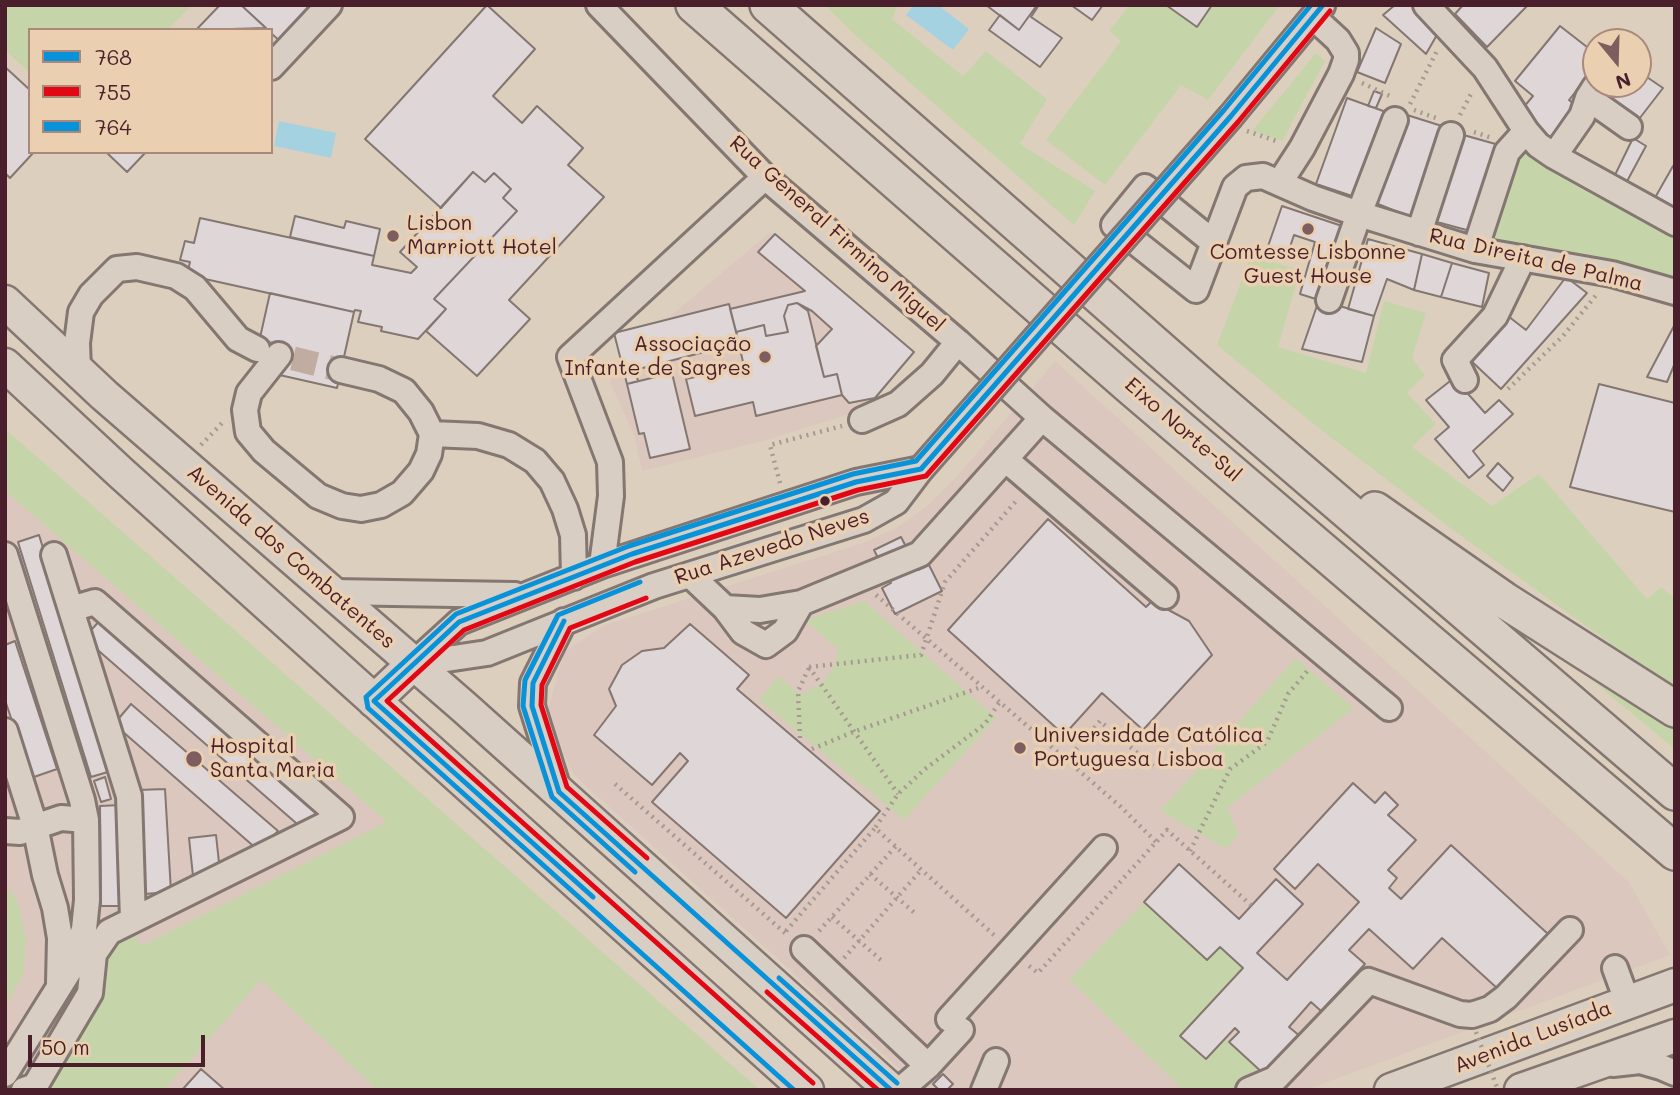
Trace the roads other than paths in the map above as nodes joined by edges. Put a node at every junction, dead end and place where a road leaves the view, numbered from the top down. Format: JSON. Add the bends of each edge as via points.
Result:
{"nodes":[{"id":1,"x":330,"y":5,"type":"edge"},
{"id":2,"x":599,"y":5,"type":"edge"},
{"id":3,"x":694,"y":5,"type":"edge"},
{"id":4,"x":768,"y":5,"type":"edge"},
{"id":5,"x":790,"y":5,"type":"edge"},
{"id":6,"x":1426,"y":5,"type":"edge"},
{"id":7,"x":1318,"y":11,"type":"edge"},
{"id":8,"x":273,"y":65,"type":"edge"},
{"id":9,"x":858,"y":86,"type":"junction"},
{"id":10,"x":1589,"y":98,"type":"edge"},
{"id":11,"x":1599,"y":98,"type":"edge"},
{"id":12,"x":1399,"y":109,"type":"road end"},
{"id":13,"x":1629,"y":127,"type":"dead end"},
{"id":14,"x":1453,"y":130,"type":"road end"},
{"id":15,"x":1526,"y":131,"type":"junction"},
{"id":16,"x":1554,"y":156,"type":"junction"},
{"id":17,"x":765,"y":177,"type":"junction"},
{"id":18,"x":1280,"y":182,"type":"junction"},
{"id":19,"x":1359,"y":214,"type":"junction"},
{"id":20,"x":1675,"y":223,"type":"edge"},
{"id":21,"x":1419,"y":233,"type":"junction"},
{"id":22,"x":1213,"y":242,"type":"junction"},
{"id":23,"x":1475,"y":250,"type":"junction"},
{"id":24,"x":1523,"y":258,"type":"junction"},
{"id":25,"x":1675,"y":292,"type":"edge"},
{"id":26,"x":1329,"y":300,"type":"dead end"},
{"id":27,"x":5,"y":302,"type":"edge"},
{"id":28,"x":958,"y":342,"type":"junction"},
{"id":29,"x":5,"y":365,"type":"edge"},
{"id":30,"x":78,"y":370,"type":"junction"},
{"id":31,"x":341,"y":370,"type":"tunnel mouth"},
{"id":32,"x":1465,"y":380,"type":"dead end"},
{"id":33,"x":1212,"y":395,"type":"junction"},
{"id":34,"x":1042,"y":418,"type":"junction"},
{"id":35,"x":862,"y":420,"type":"road end"},
{"id":36,"x":432,"y":434,"type":"junction"},
{"id":37,"x":1005,"y":459,"type":"junction"},
{"id":38,"x":921,"y":469,"type":"junction"},
{"id":39,"x":5,"y":555,"type":"edge"},
{"id":40,"x":54,"y":555,"type":"dead end"},
{"id":41,"x":602,"y":565,"type":"junction"},
{"id":42,"x":690,"y":575,"type":"junction"},
{"id":43,"x":574,"y":576,"type":"junction"},
{"id":44,"x":332,"y":592,"type":"junction"},
{"id":45,"x":527,"y":595,"type":"junction"},
{"id":46,"x":1165,"y":596,"type":"dead end"},
{"id":47,"x":801,"y":603,"type":"junction"},
{"id":48,"x":725,"y":608,"type":"junction"},
{"id":49,"x":71,"y":610,"type":"junction"},
{"id":50,"x":564,"y":621,"type":"junction"},
{"id":51,"x":413,"y":664,"type":"junction"},
{"id":52,"x":374,"y":701,"type":"junction"},
{"id":53,"x":1389,"y":708,"type":"dead end"},
{"id":54,"x":1675,"y":709,"type":"edge"},
{"id":55,"x":5,"y":731,"type":"edge"},
{"id":56,"x":559,"y":792,"type":"junction"},
{"id":57,"x":1675,"y":792,"type":"edge"},
{"id":58,"x":86,"y":820,"type":"junction"},
{"id":59,"x":36,"y":826,"type":"junction"},
{"id":60,"x":5,"y":833,"type":"edge"},
{"id":61,"x":1104,"y":848,"type":"dead end"},
{"id":62,"x":1675,"y":852,"type":"edge"},
{"id":63,"x":45,"y":875,"type":"junction"},
{"id":64,"x":132,"y":913,"type":"junction"},
{"id":65,"x":84,"y":929,"type":"junction"},
{"id":66,"x":1570,"y":930,"type":"dead end"},
{"id":67,"x":60,"y":938,"type":"junction"},
{"id":68,"x":804,"y":949,"type":"road end"},
{"id":69,"x":1615,"y":968,"type":"dead end"},
{"id":70,"x":60,"y":983,"type":"junction"},
{"id":71,"x":1675,"y":985,"type":"edge"},
{"id":72,"x":1627,"y":1002,"type":"junction"},
{"id":73,"x":1675,"y":1036,"type":"edge"},
{"id":74,"x":996,"y":1061,"type":"dead end"},
{"id":75,"x":928,"y":1066,"type":"junction"},
{"id":76,"x":1591,"y":1066,"type":"junction"},
{"id":77,"x":1675,"y":1073,"type":"edge"},
{"id":78,"x":5,"y":1074,"type":"edge"},
{"id":79,"x":24,"y":1090,"type":"edge"},
{"id":80,"x":807,"y":1090,"type":"edge"},
{"id":81,"x":891,"y":1090,"type":"edge"},
{"id":82,"x":900,"y":1090,"type":"edge"},
{"id":83,"x":985,"y":1090,"type":"edge"},
{"id":84,"x":1249,"y":1090,"type":"edge"},
{"id":85,"x":1391,"y":1090,"type":"edge"},
{"id":86,"x":1521,"y":1090,"type":"edge"}],
"edges":[{"from":1,"to":8,"type":"street"},
{"from":2,"to":17,"type":"street","name":"Rua General Firmino Miguel"},
{"from":3,"to":62,"type":"highway","name":"Eixo Norte-Sul","via":[[1131,387]]},
{"from":4,"to":9,"type":"highway"},
{"from":5,"to":9,"type":"highway"},
{"from":6,"to":15,"type":"street","via":[[1485,68]]},
{"from":7,"to":18,"type":"street","via":[[1343,47],[1346,60]]},
{"from":7,"to":38,"type":"street","name":"Rua Azevedo Neves","bridge":true},
{"from":9,"to":33,"type":"highway"},
{"from":10,"to":16,"type":"street","via":[[1583,116]]},
{"from":11,"to":13,"type":"street"},
{"from":12,"to":19,"type":"street"},
{"from":14,"to":21,"type":"street"},
{"from":15,"to":16,"type":"street"},
{"from":15,"to":23,"type":"street","via":[[1507,152]]},
{"from":16,"to":20,"type":"street"},
{"from":17,"to":28,"type":"street","name":"Rua General Firmino Miguel"},
{"from":17,"to":41,"type":"street","via":[[570,357],[610,463],[611,496]]},
{"from":18,"to":19,"type":"street","name":"Rua Direita de Palma"},
{"from":18,"to":22,"type":"street","name":"Rua Direita de Palma","via":[[1263,176],[1240,182]]},
{"from":19,"to":21,"type":"street","name":"Rua Direita de Palma"},
{"from":19,"to":26,"type":"street"},
{"from":21,"to":23,"type":"street","name":"Rua Direita de Palma"},
{"from":22,"to":22,"type":"street","via":[[1196,290],[1114,225],[1144,187]]},
{"from":23,"to":24,"type":"street","name":"Rua Direita de Palma"},
{"from":24,"to":25,"type":"street","name":"Rua Direita de Palma","via":[[1612,274]]},
{"from":24,"to":32,"type":"street","via":[[1495,316],[1455,360]]},
{"from":27,"to":30,"type":"main road","name":"Avenida dos Combatentes"},
{"from":28,"to":34,"type":"street","name":"Rua General Firmino Miguel"},
{"from":28,"to":35,"type":"street","via":[[932,374],[898,404]]},
{"from":29,"to":52,"type":"main road"},
{"from":30,"to":36,"type":"street","via":[[81,312],[117,269],[137,267],[176,276],[195,288],[239,339],[268,352],[249,393],[245,410],[248,432],[317,496],[361,509],[381,505],[402,493],[421,471]]},
{"from":30,"to":44,"type":"main road","name":"Avenida dos Combatentes"},
{"from":31,"to":36,"type":"street","via":[[404,391]]},
{"from":33,"to":54,"type":"highway","via":[[1504,600]]},
{"from":33,"to":57,"type":"highway"},
{"from":34,"to":37,"type":"street"},
{"from":34,"to":53,"type":"street","name":"Rua General Firmino Miguel"},
{"from":36,"to":43,"type":"street","via":[[478,436],[509,445],[536,461],[565,509],[573,535]]},
{"from":37,"to":46,"type":"street"},
{"from":37,"to":47,"type":"street","via":[[920,554]]},
{"from":38,"to":41,"type":"street","name":"Rua Azevedo Neves","via":[[856,482]]},
{"from":38,"to":42,"type":"street","name":"Rua Azevedo Neves","via":[[896,502],[864,520]]},
{"from":39,"to":58,"type":"street"},
{"from":40,"to":49,"type":"street"},
{"from":41,"to":43,"type":"street","name":"Rua Azevedo Neves"},
{"from":42,"to":48,"type":"street"},
{"from":42,"to":50,"type":"street","name":"Rua Azevedo Neves"},
{"from":43,"to":45,"type":"street","name":"Rua Azevedo Neves"},
{"from":44,"to":45,"type":"street"},
{"from":44,"to":51,"type":"main road","name":"Avenida dos Combatentes"},
{"from":45,"to":51,"type":"street","name":"Rua Azevedo Neves","via":[[459,622]]},
{"from":47,"to":48,"type":"street","via":[[760,610]]},
{"from":47,"to":48,"type":"street","via":[[785,631],[766,645],[743,632]]},
{"from":49,"to":64,"type":"street","via":[[129,796]]},
{"from":49,"to":64,"type":"street","via":[[95,602],[341,817]]},
{"from":50,"to":51,"type":"street","name":"Rua Azevedo Neves","via":[[487,653]]},
{"from":50,"to":56,"type":"street","via":[[533,683],[532,706]]},
{"from":51,"to":52,"type":"main road"},
{"from":51,"to":56,"type":"main road","name":"Avenida dos Combatentes"},
{"from":52,"to":80,"type":"main road"},
{"from":55,"to":59,"type":"street"},
{"from":56,"to":81,"type":"main road","name":"Avenida dos Combatentes"},
{"from":58,"to":59,"type":"street","via":[[61,818]]},
{"from":58,"to":65,"type":"street"},
{"from":59,"to":60,"type":"street"},
{"from":59,"to":63,"type":"street"},
{"from":60,"to":63,"type":"street"},
{"from":61,"to":75,"type":"street","via":[[1011,951]]},
{"from":63,"to":67,"type":"street"},
{"from":64,"to":65,"type":"street"},
{"from":64,"to":79,"type":"street","via":[[109,932],[94,954],[90,993],[35,1086]]},
{"from":65,"to":67,"type":"street"},
{"from":65,"to":70,"type":"street","via":[[71,968]]},
{"from":66,"to":84,"type":"street","via":[[1506,996],[1490,1009],[1472,1015],[1369,981],[1275,1079]]},
{"from":67,"to":70,"type":"street"},
{"from":68,"to":75,"type":"street"},
{"from":69,"to":72,"type":"street"},
{"from":70,"to":78,"type":"street"},
{"from":71,"to":72,"type":"main road","name":"Avenida Lusíada"},
{"from":72,"to":85,"type":"main road","name":"Avenida Lusíada"},
{"from":73,"to":76,"type":"main road"},
{"from":74,"to":83,"type":"street"},
{"from":75,"to":82,"type":"street"},
{"from":76,"to":77,"type":"street","via":[[1640,1062]]},
{"from":76,"to":86,"type":"main road"}]}
